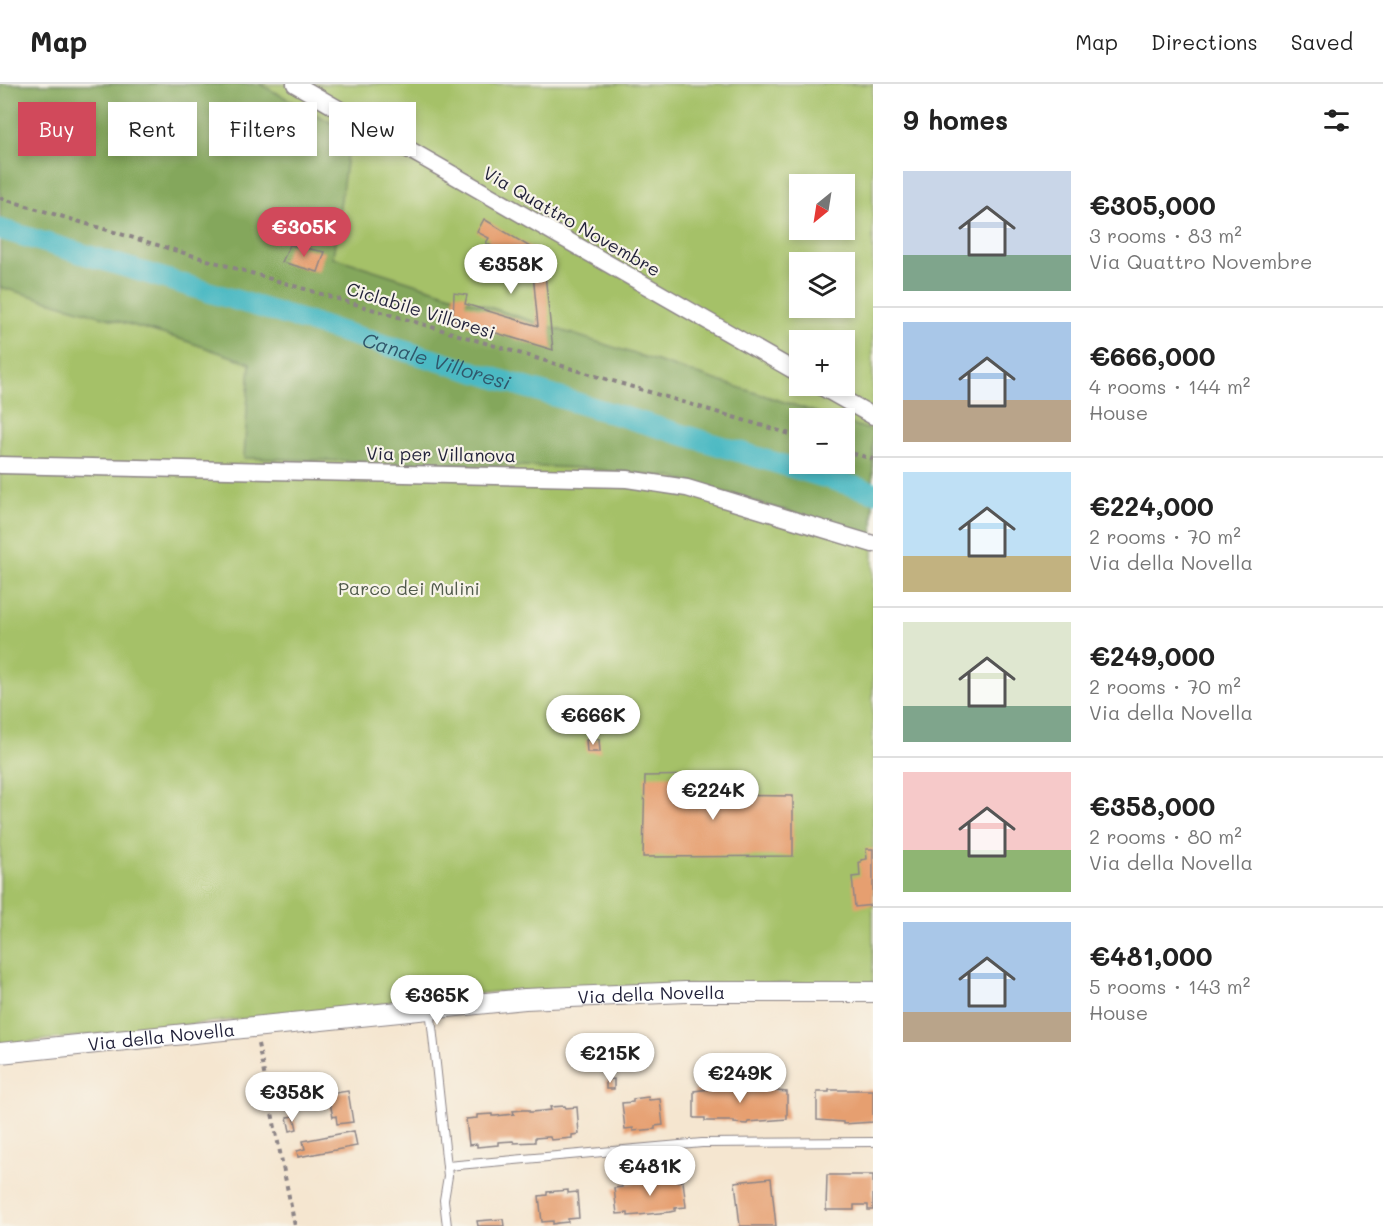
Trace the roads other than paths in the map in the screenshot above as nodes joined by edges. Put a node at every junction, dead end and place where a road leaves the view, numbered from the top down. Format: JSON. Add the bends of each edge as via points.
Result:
{"nodes":[{"id":1,"x":295,"y":84,"type":"edge"},
{"id":2,"x":789,"y":368,"type":"edge"},
{"id":3,"x":838,"y":396,"type":"edge"},
{"id":4,"x":873,"y":416,"type":"edge"},
{"id":5,"x":0,"y":465,"type":"edge"},
{"id":6,"x":873,"y":544,"type":"edge"},
{"id":7,"x":873,"y":992,"type":"edge"},
{"id":8,"x":430,"y":1008,"type":"junction"},
{"id":9,"x":0,"y":1053,"type":"edge"},
{"id":10,"x":873,"y":1142,"type":"edge"},
{"id":11,"x":447,"y":1166,"type":"junction"},
{"id":12,"x":447,"y":1226,"type":"edge"}],
"edges":[{"from":1,"to":2,"type":"street","name":"Via Quattro Novembre"},
{"from":3,"to":4,"type":"street"},
{"from":5,"to":6,"type":"street","name":"Via per Villanova","via":[[627,479],[697,491]]},
{"from":7,"to":8,"type":"street","name":"Via della Novella","via":[[632,994]]},
{"from":8,"to":9,"type":"street","name":"Via della Novella"},
{"from":8,"to":11,"type":"lane"},
{"from":10,"to":11,"type":"lane","via":[[702,1143]]},
{"from":11,"to":12,"type":"lane"}]}
